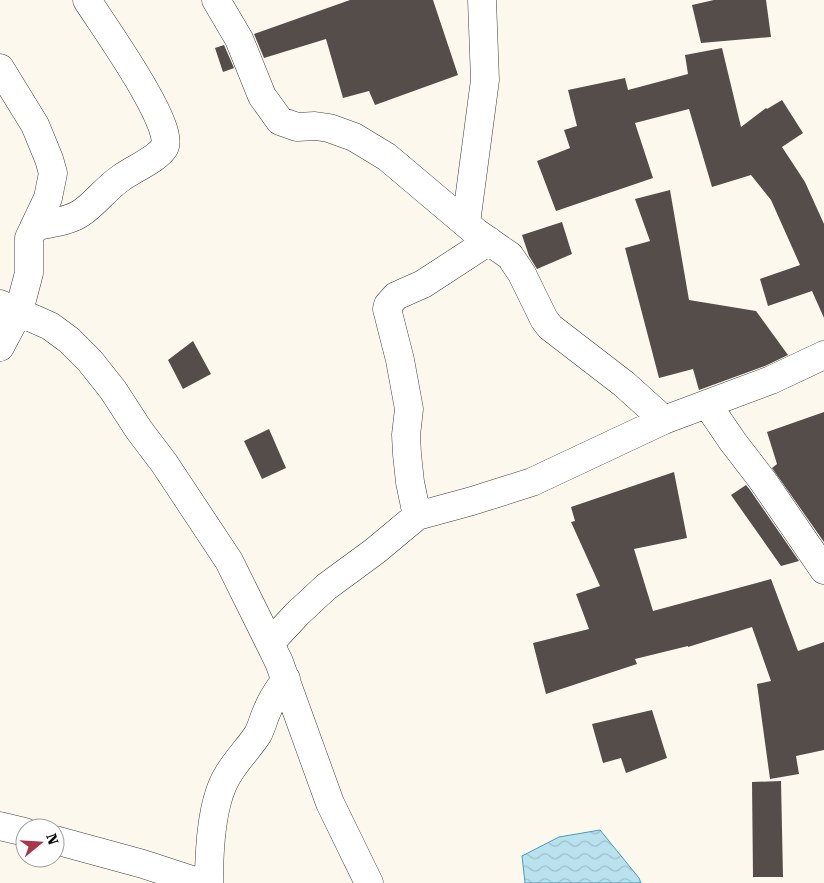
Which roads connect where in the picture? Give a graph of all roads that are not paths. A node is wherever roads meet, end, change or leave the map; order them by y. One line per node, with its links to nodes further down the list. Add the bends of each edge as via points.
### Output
1 (87, 0): 6 (street, via 137,76 159,120 166,144 153,159 132,169 81,213)
2 (216, 0): 5 (street, via 239,39 262,96 280,121 297,127 322,126 354,137 387,158)
3 (482, 0): 5 (street, via 485,80)
4 (0, 68): 6 (street, via 35,125 53,173 48,198)
5 (466, 223): 7 (street)
6 (34, 227): 8 (street, via 29,238 29,273)
7 (489, 241): 12 (street, via 513,260 550,327 624,384); 13 (street, via 424,284 396,296 387,308 409,409 407,454)
8 (10, 308): 9 (street); 15 (street, via 50,326 90,360 229,561)
9 (0, 347)
10 (824, 355): 11 (street, via 772,380)
11 (707, 404): 12 (street); 14 (street)
12 (664, 420): 13 (street, via 532,482)
13 (417, 516): 15 (street, via 326,587)
14 (824, 570)
15 (270, 643): 16 (street)
16 (286, 679): 21 (street, via 251,745 222,785 210,848); 22 (street, via 330,803)
17 (0, 826): 18 (street)
18 (15, 830)
19 (65, 843): 20 (street)
20 (201, 883)
21 (209, 883)
22 (369, 883)

